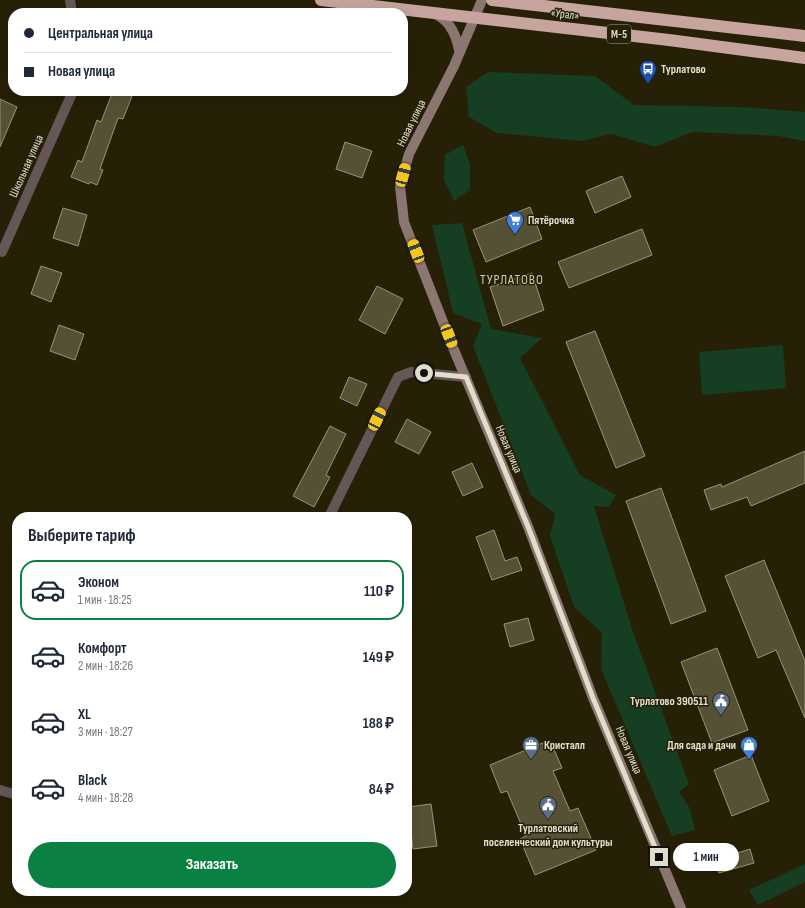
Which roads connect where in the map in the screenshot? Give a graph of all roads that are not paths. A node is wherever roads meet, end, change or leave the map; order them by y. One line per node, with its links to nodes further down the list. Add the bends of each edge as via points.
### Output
1 (321, 0): 4 (highway, «Урал» / М-5)
2 (482, 0): 7 (street, Новая улица)
3 (492, 0): 8 (highway, «Урал» / М-5)
4 (390, 8)
5 (408, 10): 6 (highway, «Урал» / М-5)
6 (433, 13): 7 (highway, «Урал» / М-5); 9 (street, via 449,24 456,35)
7 (474, 18): 9 (street, Новая улица); 10 (highway, «Урал» / М-5)
8 (805, 36)
9 (459, 50): 13 (street, Новая улица, via 454,66 409,154 400,186 404,222)
10 (805, 58)
11 (71, 96): 12 (street, Школьная улица)
12 (2, 252)
13 (466, 377): 14 (street, via 410,372 398,378); 17 (street, Новая улица, via 529,529 593,698)
14 (331, 512)
15 (0, 790): 16 (street)
16 (12, 794)
17 (681, 908)

